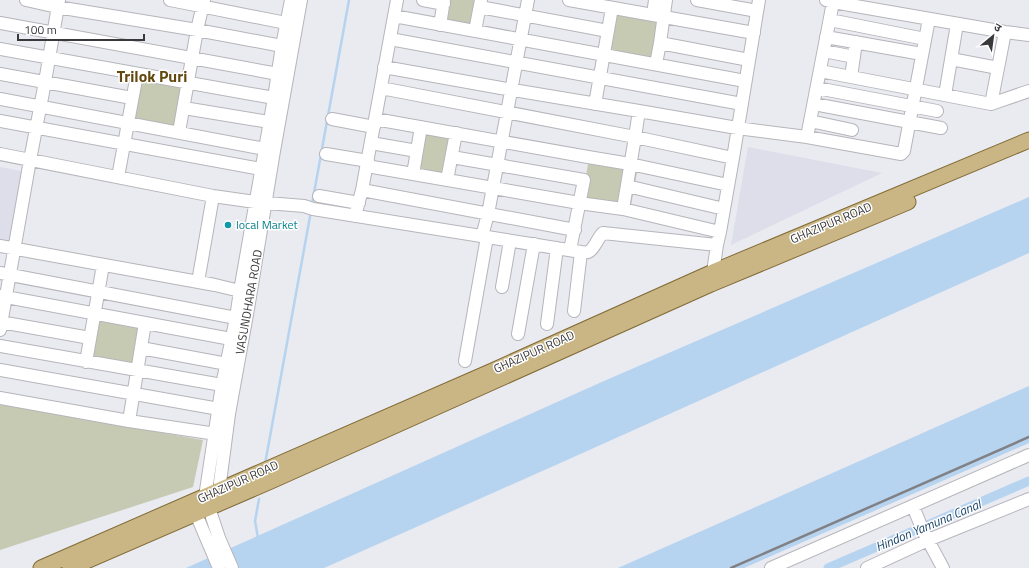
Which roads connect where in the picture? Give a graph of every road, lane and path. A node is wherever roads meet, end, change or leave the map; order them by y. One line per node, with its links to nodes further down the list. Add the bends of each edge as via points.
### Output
1 (26, 0): 14 (street)
2 (170, 0): 15 (street)
3 (291, 0): 25 (street, VASUNDHARA ROAD)
4 (301, 0): 126 (street, VASUNDHARA ROAD)
5 (397, 0): 19 (street)
6 (423, 0): 13 (street)
7 (528, 0): 20 (street)
8 (569, 0): 18 (street)
9 (655, 0): 21 (street)
10 (666, 0): 21 (street)
11 (697, 0): 17 (street)
12 (830, 1): 22 (street); 23 (street)
13 (444, 2): 26 (street)
14 (58, 3): 28 (street); 32 (street)
15 (203, 3): 25 (street); 28 (street)
16 (480, 4): 20 (street); 29 (street)
17 (758, 6): 33 (street)
18 (612, 8): 21 (street); 30 (street)
19 (394, 16): 26 (street); 38 (street)
20 (525, 16): 30 (street); 36 (street)
21 (658, 16): 33 (street); 40 (street)
22 (928, 19): 27 (street); 37 (street)
23 (830, 20): 35 (street); 37 (street)
24 (0, 23): 32 (street)
25 (286, 23): 41 (street, VASUNDHARA ROAD)
26 (440, 24): 29 (street)
27 (957, 24): 31 (street); 49 (street)
28 (197, 30): 41 (street); 48 (street)
29 (475, 31): 36 (street)
30 (608, 31): 45 (street)
31 (1005, 32): 34 (street); 54 (street)
32 (53, 33): 47 (street); 48 (street)
33 (754, 33): 50 (street)
34 (1029, 35)
35 (826, 37): 39 (street); 43 (street)
36 (520, 39): 45 (street); 51 (street)
37 (925, 39): 44 (street)
38 (390, 40): 51 (street); 53 (street)
39 (856, 42): 44 (street); 46 (street)
40 (660, 44): 50 (street); 52 (street)
41 (282, 46): 58 (street, VASUNDHARA ROAD)
42 (0, 49): 47 (street)
43 (824, 51): 46 (street); 55 (street)
44 (922, 54): 67 (street)
45 (603, 55): 52 (street); 60 (street)
46 (854, 57): 59 (street)
47 (49, 58): 57 (street); 62 (street)
48 (193, 59): 58 (street); 63 (street)
49 (951, 59): 54 (street); 69 (street)
50 (749, 60): 61 (street)
51 (516, 63): 60 (street); 66 (street)
52 (656, 64): 61 (street)
53 (384, 67): 64 (street); 66 (street)
54 (998, 68): 76 (street)
55 (820, 71): 59 (street); 65 (street)
56 (0, 74): 62 (street)
57 (137, 74): 63 (street); 70 (street)
58 (278, 74): 71 (street, VASUNDHARA ROAD)
59 (851, 77): 67 (street)
60 (600, 78): 73 (street); 74 (street)
61 (745, 81): 74 (street)
62 (45, 82): 70 (street); 78 (street)
63 (188, 83): 71 (street); 79 (street)
64 (381, 88): 83 (street); 90 (street)
65 (817, 88): 75 (street); 77 (street)
66 (511, 90): 73 (street); 83 (street)
67 (915, 90): 69 (street); 77 (street)
68 (1029, 91): 76 (street)
69 (945, 95): 76 (street)
70 (132, 98): 89 (street)
71 (274, 98): 87 (street, VASUNDHARA ROAD)
72 (0, 99): 78 (street)
73 (595, 104): 80 (street)
74 (742, 104): 93 (street)
75 (814, 104): 82 (street); 86 (street)
76 (991, 104)
77 (912, 106): 81 (street); 88 (street)
78 (40, 107): 89 (street); 92 (street)
79 (184, 108): 87 (street); 96 (street)
80 (639, 111): 93 (street); 98 (street)
81 (937, 111)
82 (856, 112): 88 (street); 95 (street)
83 (507, 113): 98 (street); 101 (street)
84 (332, 119): 90 (street)
85 (0, 121): 92 (street)
86 (810, 121): 95 (street); 99 (street)
87 (269, 122): 105 (street, VASUNDHARA ROAD)
88 (910, 122): 94 (street); 104 (street, via 904,151 901,154)
89 (128, 123): 96 (street); 103 (street)
90 (375, 123): 91 (street); 102 (street)
91 (421, 127): 97 (street); 106 (street)
92 (36, 128): 103 (street); 112 (street)
93 (737, 128): 99 (street); 111 (street)
94 (941, 128)
95 (852, 130): 104 (street)
96 (179, 132): 105 (street)
97 (456, 133): 101 (street); 110 (street)
98 (635, 137): 111 (street); 114 (street)
99 (806, 137): 104 (street)
100 (1029, 140): 145 (main road, GHAZIPUR ROAD)
101 (501, 142): 114 (street); 115 (street)
102 (371, 143): 106 (street); 113 (street)
103 (124, 144): 116 (street); 118 (street)
104 (849, 145)
105 (265, 149): 116 (street, VASUNDHARA ROAD)
106 (417, 151): 117 (street)
107 (1029, 151): 145 (main road, GHAZIPUR ROAD)
108 (0, 154): 112 (street)
109 (326, 154): 113 (street)
110 (452, 157): 115 (street); 119 (street)
111 (733, 158): 120 (street)
112 (30, 160): 118 (street); 141 (street)
113 (367, 163): 117 (street); 123 (street)
114 (630, 164): 120 (street); 121 (street)
115 (497, 165): 122 (street); 128 (street, via 584,180)
116 (261, 169): 126 (street, VASUNDHARA ROAD)
117 (413, 174): 119 (street)
118 (118, 177): 124 (street)
119 (447, 180): 122 (street)
120 (728, 185): 130 (street)
121 (627, 186): 129 (street); 130 (street)
122 (493, 188): 128 (street); 131 (street)
123 (362, 190): 127 (street); 131 (street)
124 (213, 196): 126 (street); 146 (street)
125 (319, 196): 127 (street)
126 (260, 202): 132 (street, via 309,207); 149 (street, VASUNDHARA ROAD); 172 (street, VASUNDHARA ROAD, via 248,309 229,414)
127 (359, 203): 132 (street)
128 (579, 203): 129 (street); 133 (street)
129 (622, 209): 134 (street)
130 (724, 209): 134 (street)
131 (488, 214): 133 (street); 135 (street)
132 (355, 216): 135 (street)
133 (574, 230): 142 (street)
134 (720, 232): 139 (street)
135 (484, 236): 136 (street); 162 (street)
136 (510, 241): 137 (street); 147 (street)
137 (534, 244): 140 (street); 157 (street)
138 (0, 246): 141 (street)
139 (717, 246): 142 (street, via 603,232 590,251); 145 (street)
140 (557, 248): 142 (street); 155 (street)
141 (15, 249): 143 (street); 144 (street)
142 (576, 251): 151 (street)
143 (103, 265): 146 (street); 148 (street)
144 (5, 274): 148 (street); 150 (street)
145 (712, 278): 175 (main road, GHAZIPUR ROAD); 175 (main road, GHAZIPUR ROAD, via 490,372)
146 (198, 282): 149 (street)
147 (502, 287)
148 (98, 291): 152 (street); 153 (street)
149 (240, 291): 153 (street, VASUNDHARA ROAD)
150 (3, 297): 152 (street); 156 (street)
151 (574, 311)
152 (94, 314): 154 (street); 158 (street)
153 (236, 318): 159 (street, VASUNDHARA ROAD)
154 (145, 323): 159 (street); 161 (street)
155 (547, 324)
156 (0, 325): 158 (street)
157 (518, 334)
158 (90, 338): 163 (street)
159 (232, 339): 164 (street, VASUNDHARA ROAD)
160 (0, 346): 163 (street)
161 (141, 348): 164 (street); 166 (street)
162 (465, 360)
163 (86, 362): 166 (street)
164 (227, 364): 167 (street, VASUNDHARA ROAD)
165 (0, 370): 168 (street)
166 (137, 371): 167 (street); 168 (street)
167 (222, 385): 170 (street, VASUNDHARA ROAD)
168 (134, 395): 170 (street); 171 (street)
169 (0, 398): 171 (street)
170 (219, 409): 172 (street, VASUNDHARA ROAD)
171 (129, 421): 172 (street)
172 (220, 435): 175 (street, VASUNDHARA ROAD)
173 (1029, 455): 176 (street)
174 (1029, 499): 177 (street)
175 (207, 502): 178 (street); 179 (main road, GHAZIPUR ROAD); 180 (main road, GHAZIPUR ROAD)
176 (915, 511): 177 (street); 183 (street)
177 (926, 535): 184 (street); 185 (street)
178 (214, 540): 181 (street); 182 (street)
179 (41, 568)
180 (70, 568)
181 (219, 568)
182 (232, 568)
183 (771, 568)
184 (867, 568)
185 (943, 568)

